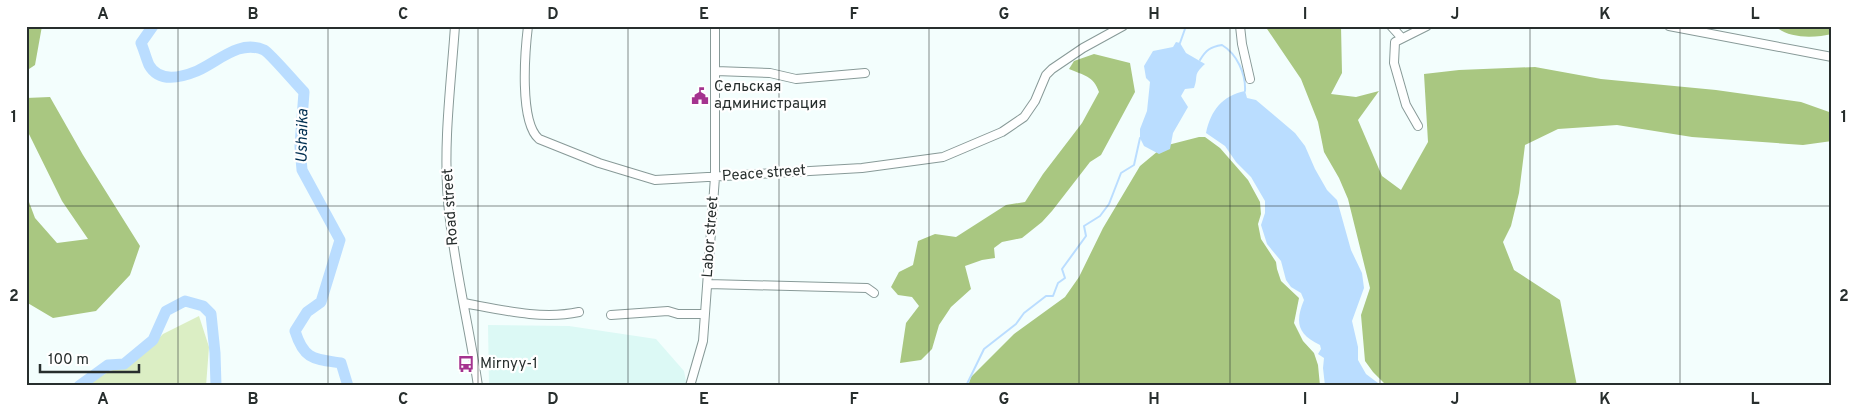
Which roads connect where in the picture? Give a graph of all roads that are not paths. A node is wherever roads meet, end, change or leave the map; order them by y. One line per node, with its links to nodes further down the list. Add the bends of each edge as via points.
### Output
1 (455, 26): 18 (street, Road street, via 447,132 448,200)
2 (528, 26): 15 (street, Peace street, via 524,57 528,121 539,139 599,163 655,180)
3 (715, 26): 11 (street, Labor street)
4 (1122, 26): 15 (street, Peace street, via 1052,69 1024,117 1002,132 943,157 862,168)
5 (1240, 26): 13 (street)
6 (1391, 26): 9 (street)
7 (1427, 26): 9 (street)
8 (1669, 26): 10 (street)
9 (1401, 37): 14 (street, via 1395,42 1394,62 1406,105)
10 (1832, 56)
11 (716, 71): 12 (street, via 770,73 796,79); 15 (street, Labor street)
12 (865, 74)
13 (1250, 79)
14 (1418, 126)
15 (715, 177): 16 (street, Labor street)
16 (708, 284): 17 (street, via 867,288); 20 (street, Labor street)
17 (874, 293)
18 (464, 303): 19 (street, via 541,314); 22 (street, Road street)
19 (579, 312)
20 (705, 314): 21 (street, via 668,311); 23 (street, Labor street, via 703,341)
21 (611, 315)
22 (478, 386)
23 (690, 386)

